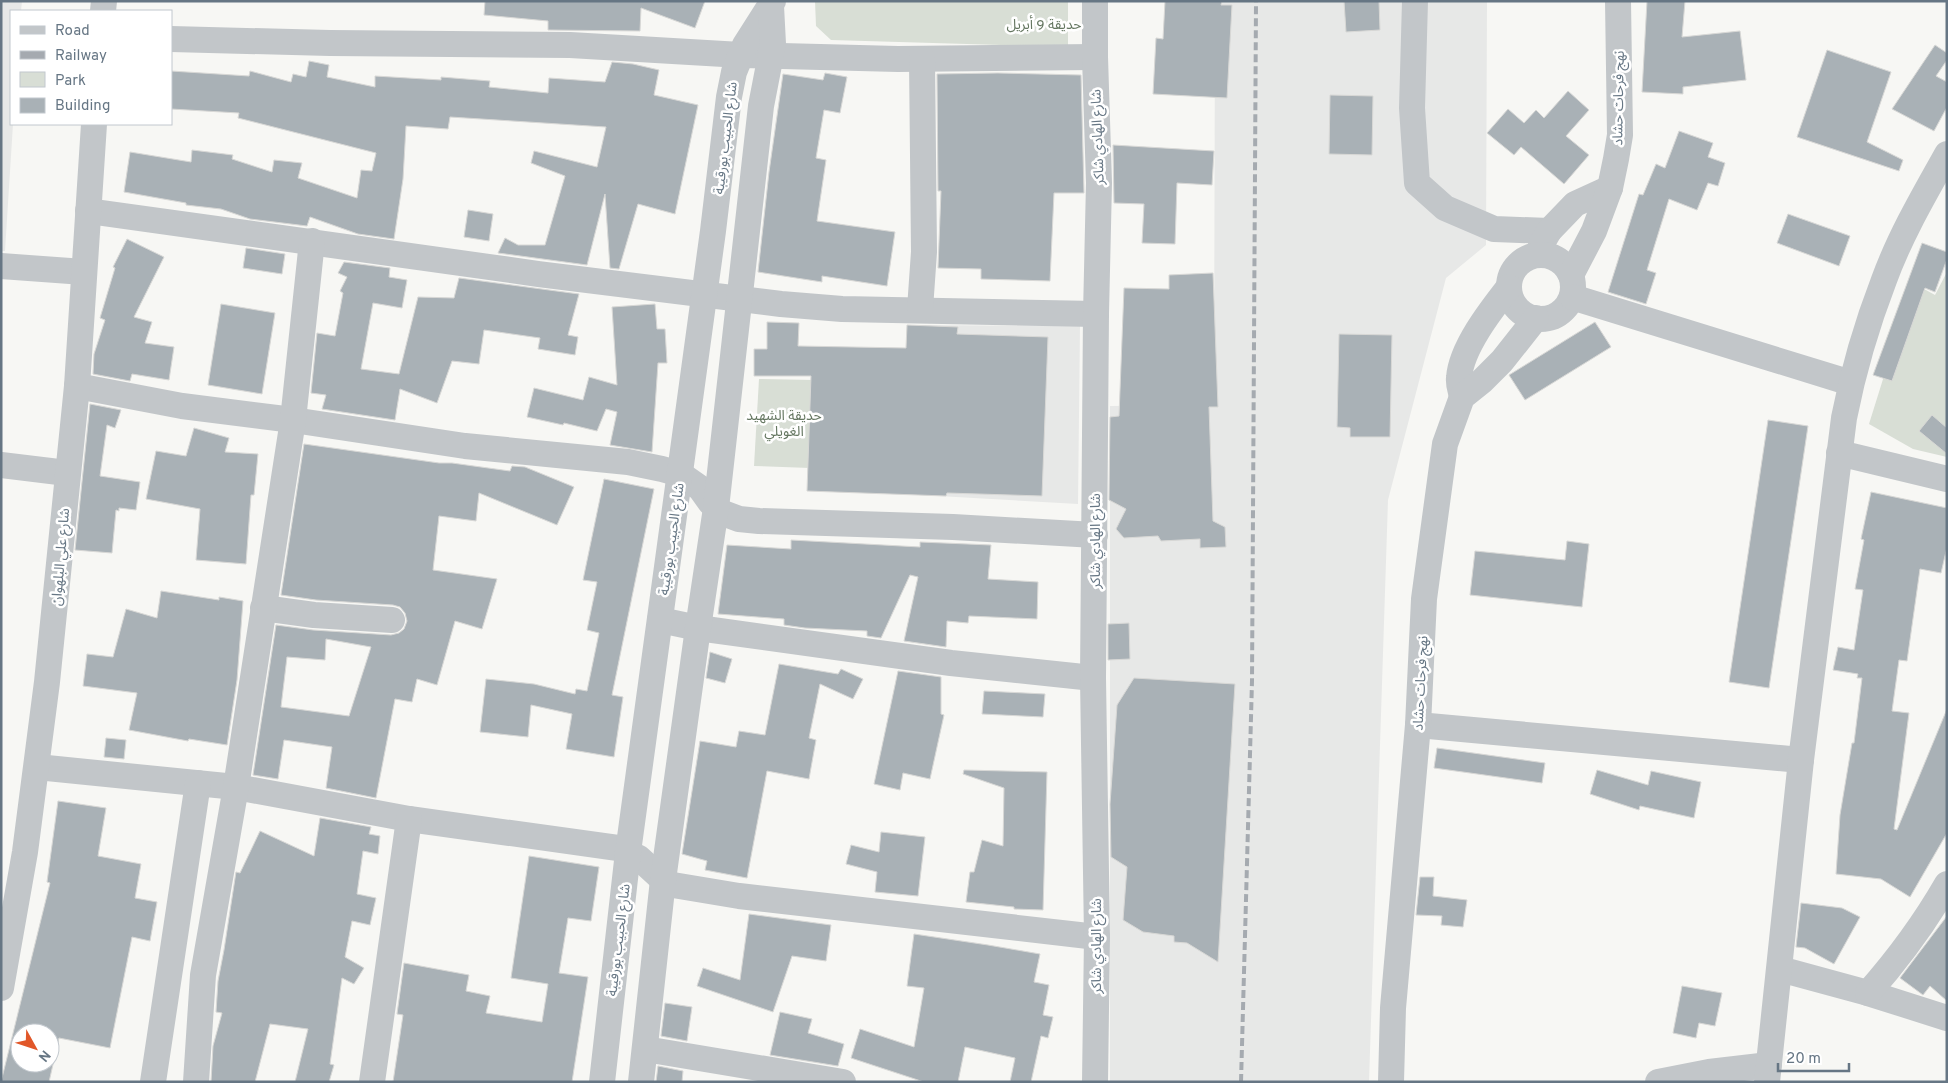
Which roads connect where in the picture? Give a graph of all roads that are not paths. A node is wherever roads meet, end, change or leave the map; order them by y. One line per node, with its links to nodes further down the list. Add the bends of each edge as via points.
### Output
1 (1095, 1): 8 (street, شارع الهادي شاكر)
2 (1415, 1): 14 (street, via 1412,108 1417,183 1446,208 1494,230)
3 (1618, 1): 12 (street, نهج فرحات حشاد, via 1620,135)
4 (772, 4): 6 (street, شارع الحبيب بورقيبة, via 744,45); 7 (street, شارع الحبيب بورقيبة, via 774,36)
5 (172, 39): 6 (street, via 570,45)
6 (741, 55): 7 (street); 21 (street, شارع الحبيب بورقيبة, via 729,97)
7 (770, 56): 9 (street); 22 (street, شارع الحبيب بورقيبة, via 760,106)
8 (1094, 57): 9 (street); 24 (street, شارع الهادي شاكر, via 1099,183)
9 (922, 59): 23 (street, via 924,252)
10 (94, 125): 13 (street, شارع علي البلهوان)
11 (1947, 154): 26 (street, via 1915,211 1884,279)
12 (1610, 188): 14 (street, via 1575,204); 19 (street, نهج فرحات حشاد)
13 (88, 211): 15 (street); 18 (street, شارع علي البلهوان)
14 (1550, 231): 16 (street)
15 (312, 241): 21 (street); 29 (street)
16 (1536, 255): 19 (street, via 1547,255 1566,266); 20 (street, via 1517,266)
17 (1, 266): 18 (street)
18 (84, 272): 27 (street, شارع علي البلهوان)
19 (1571, 286): 25 (street, via 1566,307 1547,318); 26 (street)
20 (1509, 287): 25 (street, via 1517,307); 28 (street, via 1483,320 1462,362 1458,379)
21 (704, 295): 22 (street); 33 (street, شارع الحبيب بورقيبة)
22 (739, 299): 23 (street, via 842,309); 35 (street, شارع الحبيب بورقيبة)
23 (920, 309): 24 (street)
24 (1096, 314): 36 (street, شارع الهادي شاكر)
25 (1536, 318): 28 (street, via 1502,361)
26 (1851, 383): 30 (street)
27 (77, 386): 29 (street, via 182,406); 32 (street, شارع علي البلهوان)
28 (1462, 397): 42 (street, نهج فرحات حشاد, via 1445,444 1434,522 1424,599)
29 (293, 420): 33 (street, via 465,446 628,462); 37 (street)
30 (1840, 452): 34 (street); 43 (street)
31 (1, 465): 32 (street)
32 (68, 473): 44 (street, شارع علي البلهوان)
33 (680, 474): 35 (street, via 700,488); 39 (street, شارع الحبيب بورقيبة)
34 (1947, 479)
35 (716, 508): 36 (street, via 729,516 760,522); 40 (street, شارع الحبيب بورقيبة)
36 (1095, 535): 41 (street, شارع الهادي شاكر)
37 (263, 608): 38 (street); 46 (street)
38 (392, 620)
39 (660, 620): 40 (street); 48 (street, شارع الحبيب بورقيبة)
40 (698, 628): 41 (street, via 951,663); 49 (street, شارع الحبيب بورقيبة)
41 (1093, 678): 51 (street, شارع الهادي شاكر)
42 (1418, 725): 43 (street); 65 (street, نهج فرحات حشاد, via 1393,1008)
43 (1801, 760): 52 (street)
44 (37, 767): 45 (street); 53 (street, شارع علي البلهوان)
45 (198, 783): 46 (street); 59 (street)
46 (236, 788): 47 (street); 60 (street, via 204,975)
47 (409, 819): 48 (street); 61 (street)
48 (628, 852): 49 (street); 62 (street, شارع الحبيب بورقيبة)
49 (664, 880): 51 (street, via 673,885 739,896); 56 (street, شارع الحبيب بورقيبة)
50 (1947, 884): 54 (street, via 1905,950)
51 (1097, 937): 64 (street, شارع الهادي شاكر)
52 (1780, 969): 54 (street); 57 (street)
53 (1, 988)
54 (1868, 993): 55 (street)
55 (1947, 1018)
56 (645, 1049): 58 (street); 63 (street, شارع الحبيب بورقيبة)
57 (1768, 1073): 66 (street, via 1709,1072)
58 (826, 1080)
59 (153, 1082)
60 (196, 1082)
61 (372, 1082)
62 (602, 1082)
63 (641, 1082)
64 (1095, 1082)
65 (1391, 1082)
66 (1658, 1082)

